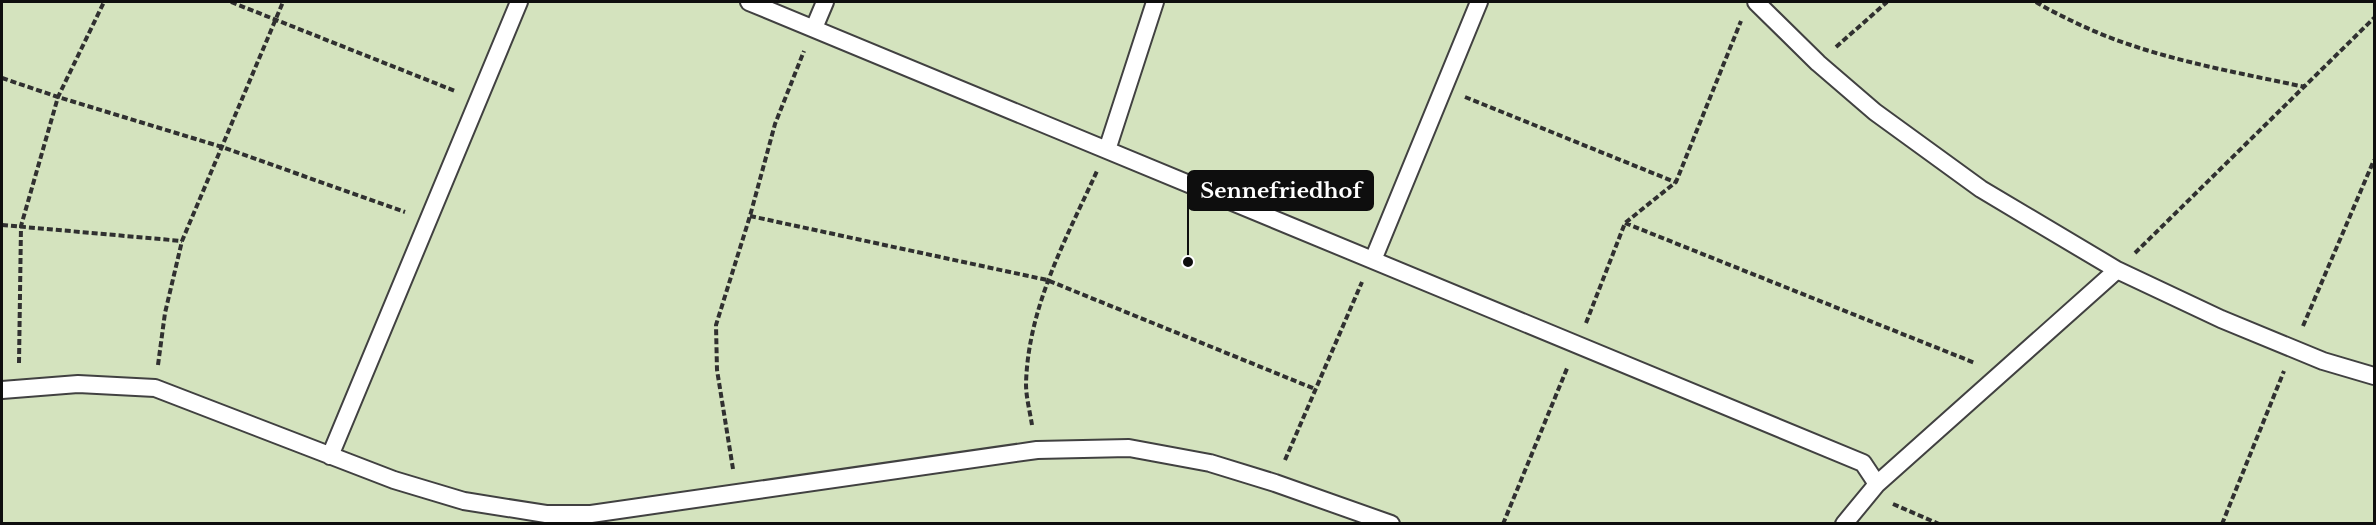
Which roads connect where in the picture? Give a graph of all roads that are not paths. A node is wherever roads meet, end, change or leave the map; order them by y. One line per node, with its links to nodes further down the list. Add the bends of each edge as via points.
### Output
1 (519, 2): 13 (lane)
2 (749, 2): 7 (lane)
3 (825, 2): 7 (lane)
4 (1155, 2): 8 (lane)
5 (1479, 2): 9 (lane)
6 (1756, 2): 10 (lane, via 1875,112 1982,189)
7 (814, 28): 8 (lane)
8 (1107, 150): 9 (lane)
9 (1373, 260): 14 (lane, via 1863,463)
10 (2117, 270): 11 (lane, via 2231,324 2323,361); 14 (lane)
11 (2374, 376)
12 (2, 390): 13 (lane, via 78,384 155,388)
13 (330, 456): 15 (lane, via 464,501 546,514 591,514 1036,450 1129,448 1210,463)
14 (1877, 484): 16 (lane)
15 (1391, 524)
16 (1844, 524)

